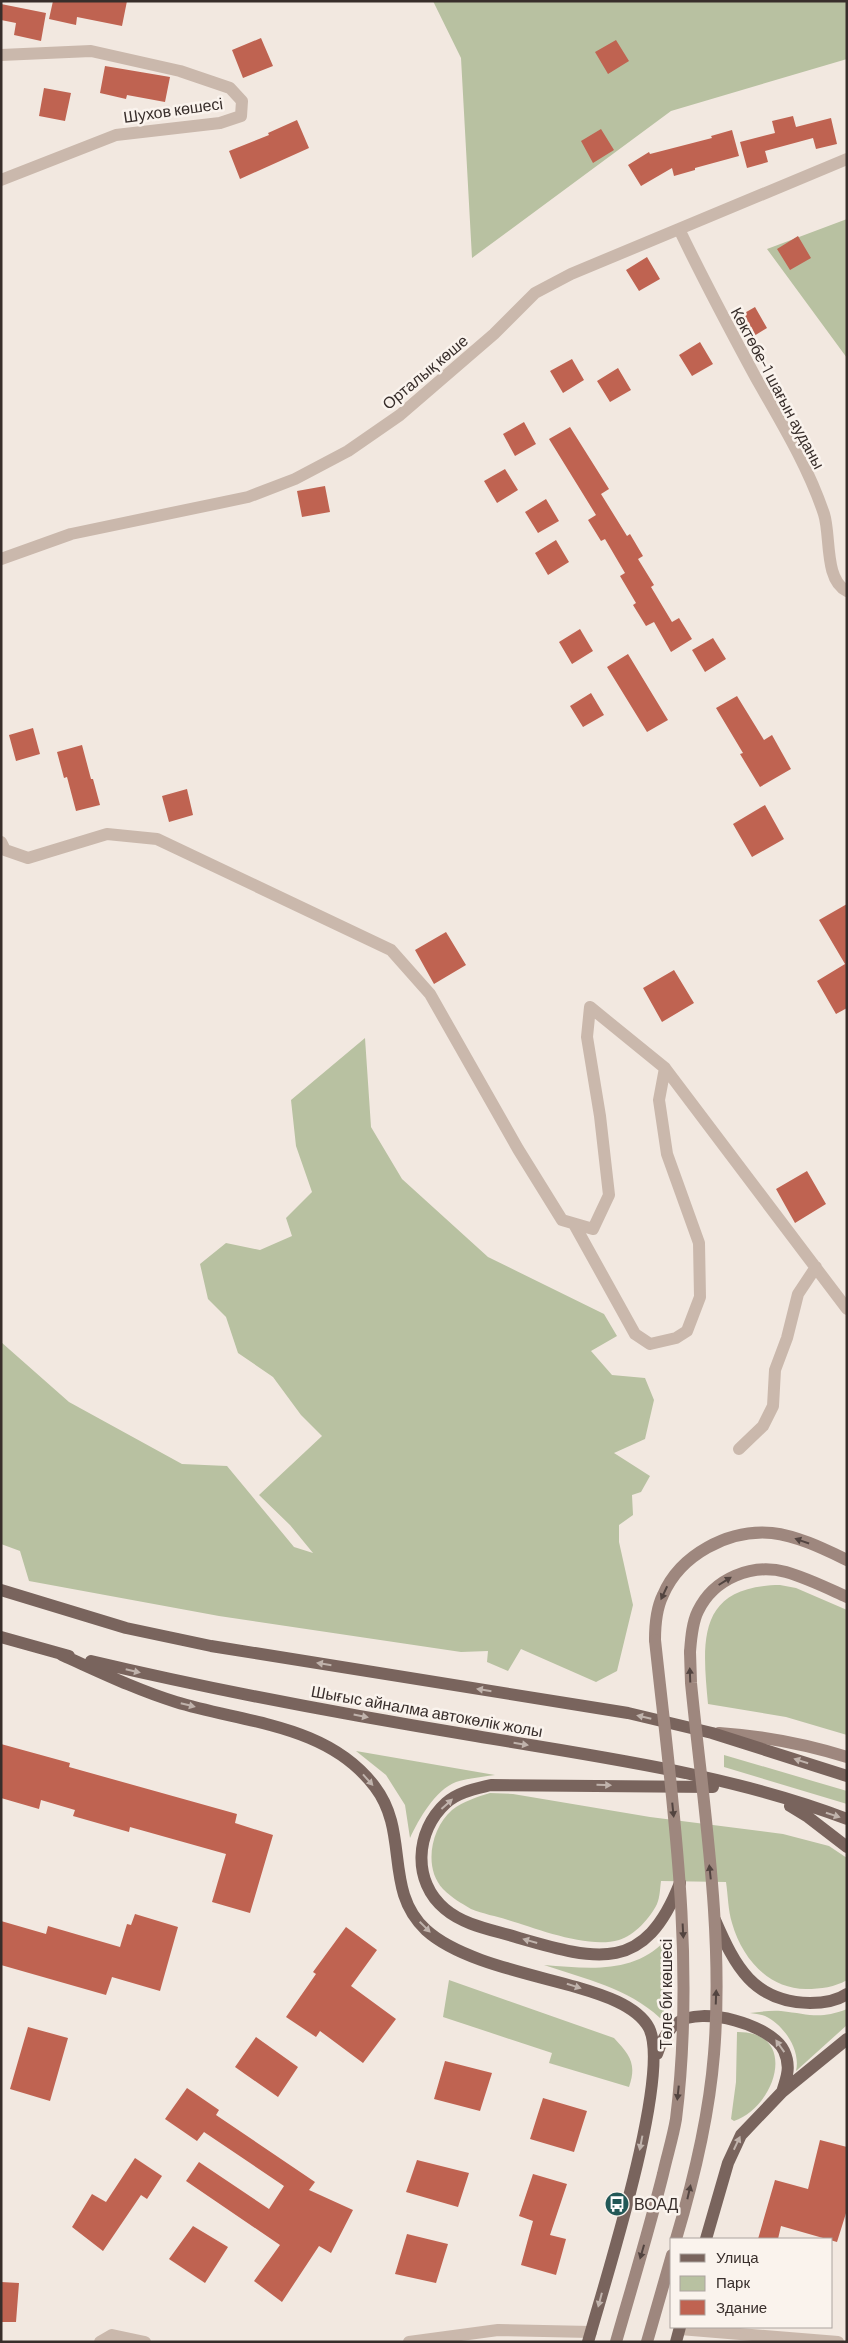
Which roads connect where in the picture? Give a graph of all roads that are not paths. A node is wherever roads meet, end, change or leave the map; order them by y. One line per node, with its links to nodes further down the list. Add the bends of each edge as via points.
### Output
1 (1, 55): 3 (street, Шухов көшесі, via 91,51 180,71 230,88 242,101 241,116 220,123 116,135)
2 (847, 159): 4 (street, Орталық көше)
3 (1, 180)
4 (679, 229): 5 (street, Орталық көше, via 534,293 494,334 400,415 348,451 295,479 248,497 71,534); 6 (street, Көктөбе-1 шағын ауданы, via 719,311 796,450 824,515 833,575 839,588)
5 (1, 558)
6 (847, 591)
7 (2, 849): 9 (street, via 28,858 108,834 157,839 391,950 430,994 562,1220)
8 (666, 1068): 9 (street, via 590,1007 587,1037 609,1195 593,1229); 9 (street, via 659,1100 667,1154 699,1243 700,1297 687,1331 676,1338 650,1344 635,1334); 10 (street)
9 (574, 1224)
10 (816, 1267): 11 (street); 12 (street, via 798,1294 775,1370 773,1406 763,1426)
11 (847, 1309)
12 (739, 1449)
13 (847, 1560): 25 (main road, Төле би көшесі, one-way to 25, bridge, via 772,1533 747,1534 716,1542 690,1560 673,1576 662,1596 655,1640)
14 (1, 1590): 18 (main road, one-way to 14, via 628,1713 211,1646 126,1628)
15 (847, 1597): 26 (main road, one-way to 15, bridge, via 691,1683 690,1652 698,1612 724,1580 743,1572 784,1571)
16 (1, 1637): 17 (main road, Шығыс айналма автокөлік жолы)
17 (62, 1655): 21 (main road, Шығыс айналма автокөлік жолы, one-way to 21, via 184,1683 400,1724 625,1761); 29 (main road, one-way to 29, via 145,1692 286,1728 338,1753 357,1767 375,1787 390,1814 402,1891 410,1910 426,1929 445,1944 466,1954 581,1988 639,2014 654,2041)
18 (712, 1733): 19 (main road, via 806,1744); 20 (main road, one-way to 18)
19 (847, 1757)
20 (847, 1776)
21 (742, 1787): 22 (main road, Шығыс айналма автокөлік жолы); 25 (main road, one-way to 21, via 671,1907 652,1934 632,1949 610,1955 586,1954 553,1948 467,1922 445,1909 429,1891 420,1865 422,1845 430,1824 446,1803 467,1790 491,1785)
22 (773, 1796): 23 (main road, Шығыс айналма автокөлік жолы, one-way to 23); 24 (main road, via 808,1817)
23 (847, 1819)
24 (847, 1847)
25 (680, 1883): 39 (main road, Төле би көшесі, one-way to 39, bridge, via 685,1988 676,2121)
26 (715, 1920): 27 (main road, via 731,1958 751,1981 772,1996 796,2003 818,2003); 31 (main road, one-way to 26, bridge, via 705,2124 714,2054)
27 (847, 1994)
28 (847, 2039): 30 (main road)
29 (655, 2060): 30 (main road, one-way to 29, via 789,2068 784,2050 772,2036 758,2027 732,2020 692,2017 678,2022 663,2037); 35 (main road, one-way to 35, via 635,2172)
30 (782, 2092): 32 (main road, one-way to 30, via 728,2163 741,2135)
31 (676, 2238)
32 (706, 2238)
33 (670, 2262): 40 (main road)
34 (680, 2328): 41 (main road); 42 (street)
35 (590, 2337): 38 (street, via 498,2330)
36 (100, 2342): 37 (street, via 112,2335)
37 (145, 2342)
38 (409, 2342)
39 (616, 2342)
40 (647, 2342)
41 (676, 2342)
42 (838, 2342)

